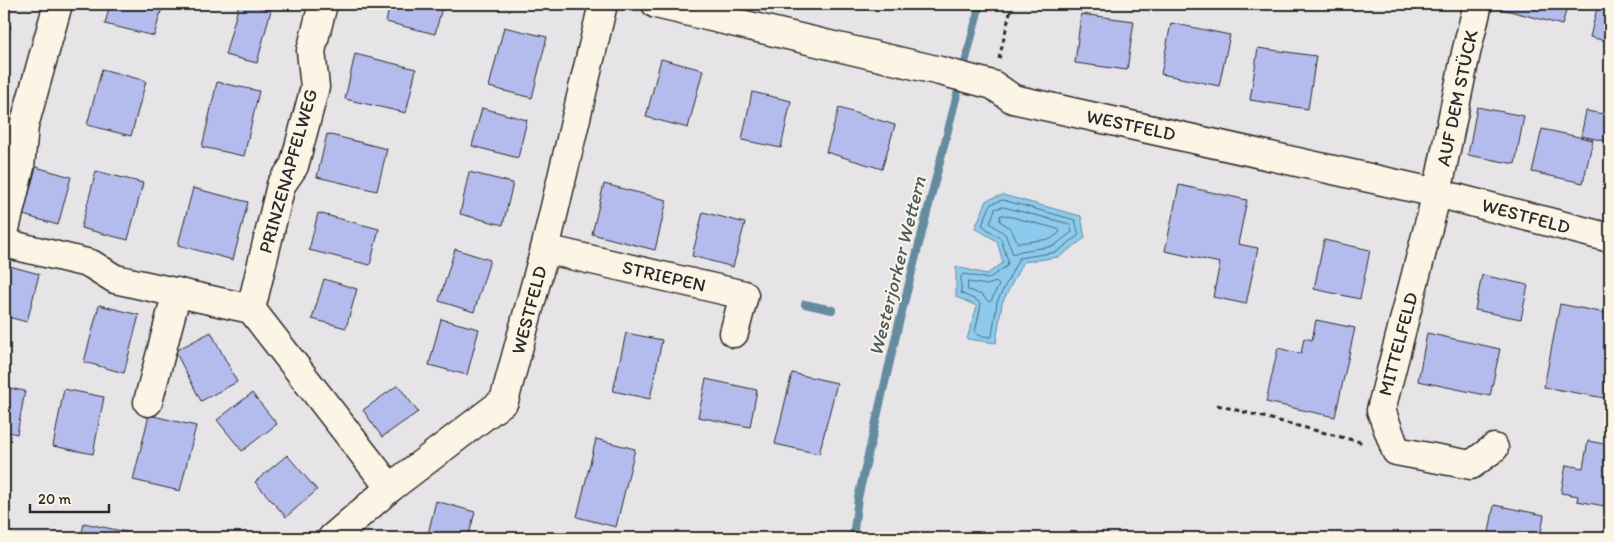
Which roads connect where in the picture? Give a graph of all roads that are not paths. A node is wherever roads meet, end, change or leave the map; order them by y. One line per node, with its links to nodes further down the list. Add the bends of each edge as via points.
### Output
1 (58, 4): 6 (street)
2 (323, 4): 13 (street, PRINZENAPFELWEG, via 311,51 315,87 294,166 281,185)
3 (602, 4): 11 (street, WESTFELD)
4 (656, 4): 7 (street, WESTFELD, via 987,83 1013,99)
5 (1478, 4): 7 (street, AUF DEM STÜCK)
6 (14, 123): 8 (street, via 20,167)
7 (1437, 193): 9 (street, WESTFELD); 16 (street, MITTELFELD, via 1381,410 1396,451 1471,465)
8 (4, 233)
9 (1610, 238)
10 (4, 243): 12 (street, via 91,264 115,279)
11 (545, 249): 14 (street, STRIEPEN, via 744,295); 17 (street, WESTFELD, via 504,401)
12 (176, 292): 13 (street); 15 (street)
13 (251, 309): 17 (street)
14 (734, 333)
15 (148, 402)
16 (1494, 448)
17 (390, 488): 18 (street, WESTFELD)
18 (332, 538)

